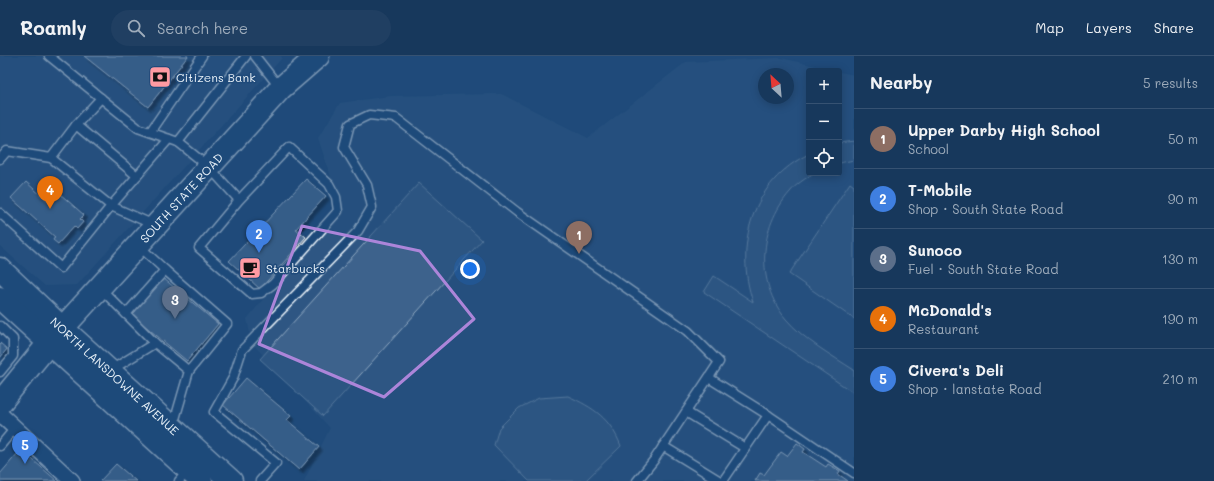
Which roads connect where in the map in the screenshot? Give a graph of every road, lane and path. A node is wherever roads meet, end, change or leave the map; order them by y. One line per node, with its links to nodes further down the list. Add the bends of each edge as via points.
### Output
1 (48, 56): 7 (lane)
2 (202, 56): 9 (lane)
3 (246, 56): 11 (lane)
4 (256, 56): 6 (lane)
5 (318, 56): 6 (main road, SOUTH STATE ROAD)
6 (280, 89): 14 (main road, SOUTH STATE ROAD)
7 (101, 98): 8 (lane); 9 (lane, via 138,128)
8 (76, 125): 12 (lane); 15 (lane)
9 (150, 132): 10 (lane)
10 (169, 139): 11 (lane); 15 (lane)
11 (178, 142): 14 (lane)
12 (51, 158): 13 (lane, via 7,151); 17 (lane)
13 (0, 159)
14 (209, 167): 16 (lane); 19 (main road, SOUTH STATE ROAD)
15 (137, 176): 17 (lane)
16 (239, 200): 16 (lane, via 289,147 329,184 336,197 338,212 273,284 261,293 252,294 199,248)
17 (111, 206): 18 (lane, via 61,268); 19 (lane)
18 (0, 213)
19 (156, 226): 20 (main road, SOUTH STATE ROAD)
20 (138, 246): 22 (lane); 23 (main road, SOUTH STATE ROAD)
21 (0, 270): 27 (main road, NORTH LANSDOWNE AVENUE)
22 (165, 270): 25 (lane); 30 (lane, via 227,324)
23 (99, 288): 25 (lane); 27 (main road, SOUTH STATE ROAD)
24 (0, 298): 27 (main road, NORTH LANSDOWNE AVENUE)
25 (126, 314): 28 (lane)
26 (0, 326): 31 (lane, via 13,339 12,356)
27 (56, 336): 29 (main road, NORTH LANSDOWNE AVENUE); 33 (main road, SOUTH STATE ROAD); 43 (main road, NORTH LANSDOWNE AVENUE)
28 (155, 343): 29 (lane); 30 (lane)
29 (110, 370): 38 (main road, NORTH LANSDOWNE AVENUE)
30 (189, 371): 38 (lane)
31 (0, 372)
32 (709, 378): 34 (lane); 36 (lane); 46 (lane, via 719,362 688,331 517,212 396,118 369,115 350,124 344,147 367,185 372,207 358,231 242,350 233,378 214,412 276,463)
33 (0, 403)
34 (686, 412): 40 (lane); 41 (lane)
35 (0, 414): 37 (street)
36 (768, 415): 41 (lane); 42 (lane)
37 (15, 428): 39 (lane); 44 (street)
38 (173, 428): 45 (main road, NORTH LANSDOWNE AVENUE)
39 (0, 446)
40 (663, 446): 47 (lane); 48 (lane)
41 (745, 448): 49 (lane)
42 (854, 473)
43 (190, 477)
44 (72, 481)
45 (231, 481)
46 (260, 481)
47 (638, 481)
48 (720, 481)
49 (723, 481)

